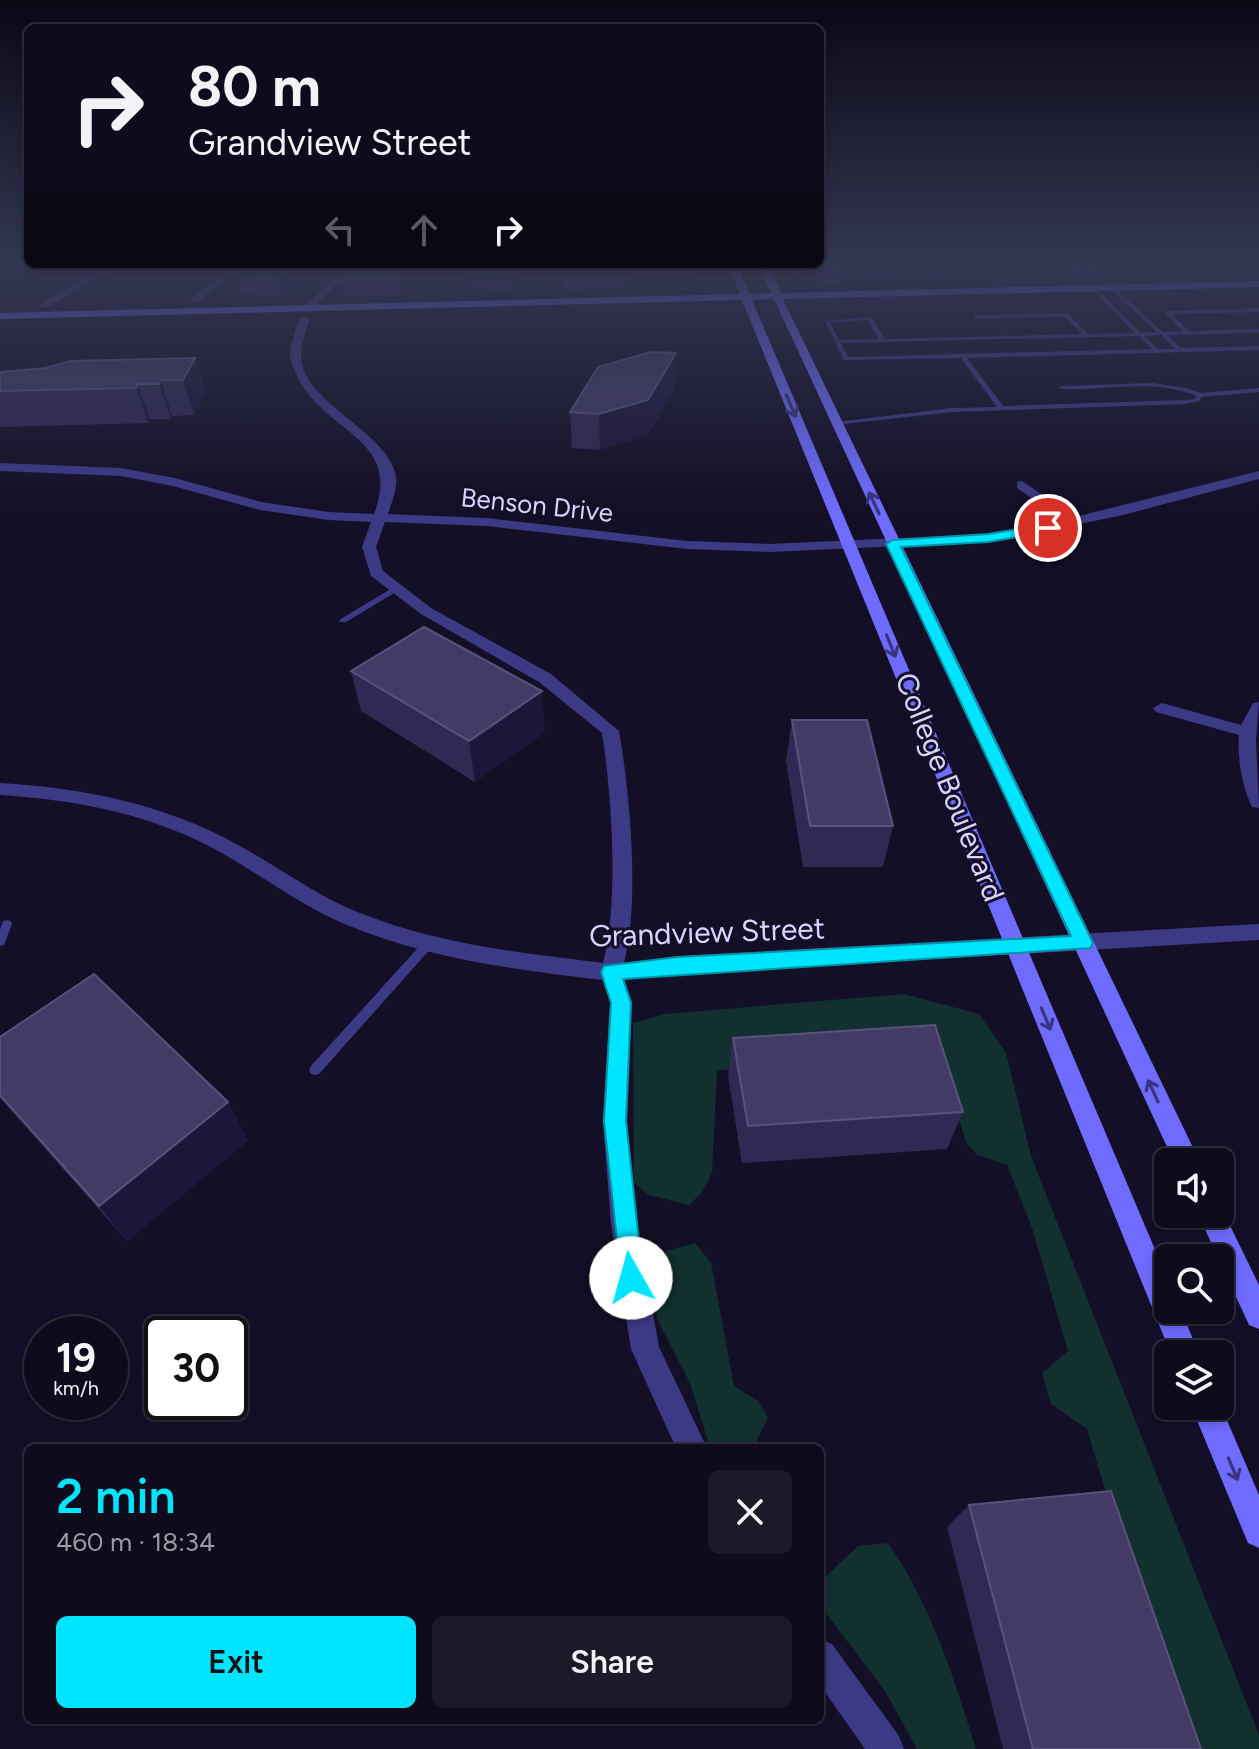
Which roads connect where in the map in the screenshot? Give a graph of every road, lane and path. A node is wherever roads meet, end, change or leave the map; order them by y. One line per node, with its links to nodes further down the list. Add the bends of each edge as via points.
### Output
1 (298, 344): 21 (street, via 295,357 308,389 387,466 390,480)
2 (765, 344): 24 (main road, College Boulevard, one-way to 24)
3 (800, 344): 17 (main road, College Boulevard)
4 (838, 344): 12 (lane, via 846,359)
5 (997, 344): 11 (lane)
6 (1150, 344): 9 (lane)
7 (1173, 344): 10 (lane)
8 (1259, 348): 10 (lane)
9 (1156, 350): 10 (lane); 11 (lane)
10 (1180, 350)
11 (1005, 354): 12 (lane)
12 (963, 356): 16 (lane)
13 (1062, 388): 15 (lane, via 1168,386)
14 (1259, 390): 15 (lane)
15 (1200, 395): 16 (lane, via 1186,402)
16 (1001, 408): 17 (lane)
17 (837, 424): 23 (main road, College Boulevard, one-way to 17)
18 (0, 467): 21 (street, Benson Drive, via 121,472 260,506)
19 (1259, 475): 22 (street, Benson Drive)
20 (1022, 485): 22 (street)
21 (380, 518): 24 (street, Benson Drive, via 487,522 703,546); 25 (street, via 369,547 376,573)
22 (1071, 520): 23 (street, Benson Drive, via 988,538)
23 (893, 544): 24 (street, Benson Drive); 36 (main road, College Boulevard)
24 (850, 545): 37 (main road, College Boulevard, one-way to 37)
25 (397, 589): 26 (lane); 38 (street, via 545,678 610,731 617,772 622,930)
26 (343, 620)
27 (1259, 707): 29 (street)
28 (1162, 708): 29 (street)
29 (1247, 732): 31 (street)
30 (0, 789): 35 (street, Grandview Street, via 81,797 174,823 232,850 323,905)
31 (1259, 802)
32 (7, 924): 34 (lane)
33 (1259, 932): 36 (street, Grandview Street)
34 (0, 942)
35 (429, 943): 38 (street, Grandview Street, via 528,963); 39 (lane)
36 (1083, 943): 37 (street, Grandview Street); 40 (main road, College Boulevard, one-way to 36)
37 (1016, 947): 38 (street, Grandview Street); 43 (main road, College Boulevard, one-way to 43)
38 (611, 972): 45 (street, via 621,1003 615,1121 631,1278 645,1349)
39 (315, 1070)
40 (1180, 1148)
41 (1218, 1228): 42 (main road)
42 (1259, 1315)
43 (1179, 1340)
44 (1212, 1420): 46 (main road, one-way to 46)
45 (690, 1444)
46 (1259, 1532)
47 (824, 1662): 48 (street)
48 (886, 1749)

